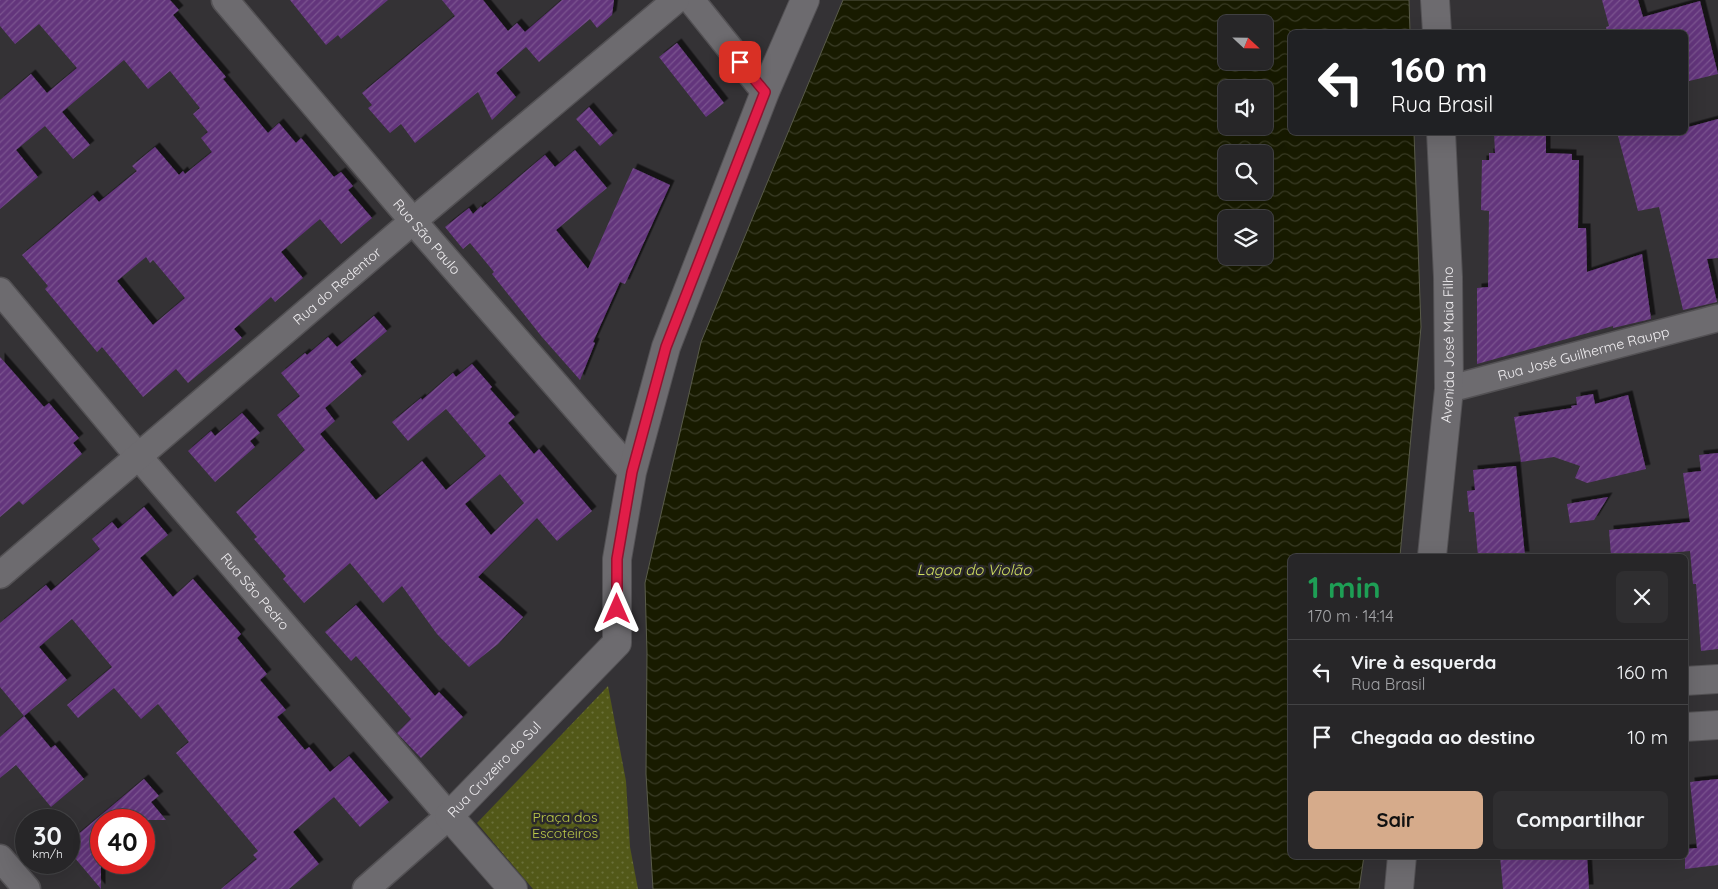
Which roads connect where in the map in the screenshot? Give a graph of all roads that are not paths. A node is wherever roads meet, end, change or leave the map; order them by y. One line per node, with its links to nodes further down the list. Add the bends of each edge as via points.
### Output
1 (225, 0): 9 (street, Rua São Paulo)
2 (676, 0): 9 (street, Rua do Redentor)
3 (691, 0): 7 (street)
4 (805, 0): 7 (street)
5 (1435, 0): 6 (street)
6 (1437, 30)
7 (765, 92): 14 (street, via 666,347)
8 (1441, 135): 12 (street, Avenida José Maia Filho)
9 (413, 221): 13 (street, Rua do Redentor); 14 (street, Rua São Paulo)
10 (0, 291): 13 (street, Rua São Pedro)
11 (1718, 318): 12 (street, Rua José Guilherme Raupp)
12 (1449, 389): 15 (street, Avenida José Maia Filho)
13 (138, 456): 16 (street, Rua do Redentor); 21 (street, Rua São Pedro)
14 (632, 472): 21 (street, Rua Cruzeiro do Sul, via 617,559 617,643)
15 (1432, 554)
16 (0, 575)
17 (1718, 679): 18 (street)
18 (1688, 681)
19 (1718, 725): 20 (street)
20 (1688, 727)
21 (449, 816): 25 (street, Rua Cruzeiro do Sul); 26 (street, Rua São Pedro)
22 (0, 858): 24 (street)
23 (1402, 859): 27 (street)
24 (26, 889)
25 (366, 889)
26 (513, 889)
27 (1399, 889)

